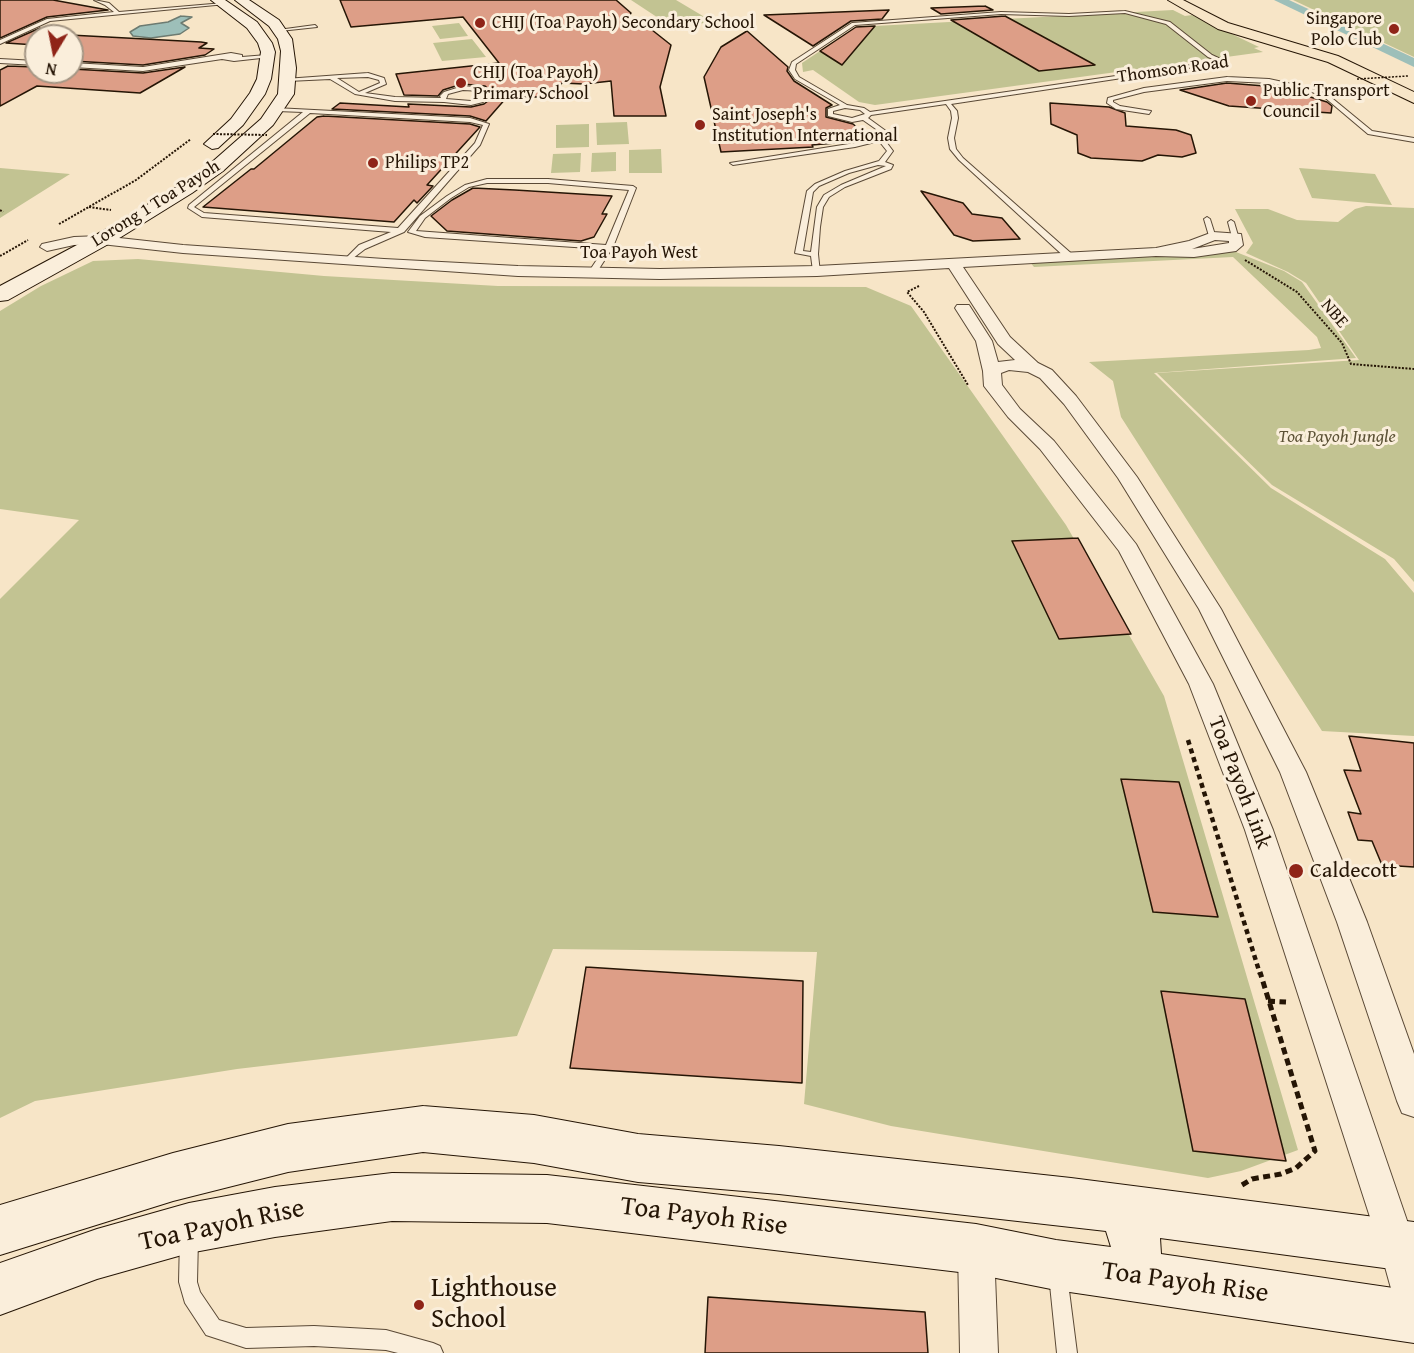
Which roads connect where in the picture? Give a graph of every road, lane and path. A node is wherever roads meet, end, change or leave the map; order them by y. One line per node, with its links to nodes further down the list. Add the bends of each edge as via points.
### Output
1 (96, 0): 6 (lane)
2 (241, 0): 10 (main road)
3 (1174, 0): 23 (main road, Thomson Road, via 1223,26 1333,59)
4 (1188, 0): 21 (main road, Thomson Road, via 1233,24 1355,60)
5 (220, 2): 6 (lane); 14 (main road, via 252,25 265,43)
6 (119, 14): 8 (lane)
7 (34, 19): 8 (lane)
8 (49, 20): 12 (lane)
9 (315, 26): 10 (lane)
10 (280, 30): 19 (main road, Lorong 1 Toa Payoh, via 288,51)
11 (1, 34): 12 (lane)
12 (14, 36): 13 (lane)
13 (0, 42)
14 (267, 54): 17 (lane, via 143,69); 38 (main road, Lorong 1 Toa Payoh, via 264,80 247,110)
15 (0, 61): 16 (lane)
16 (24, 62)
17 (84, 66)
18 (331, 77): 19 (lane); 22 (lane); 22 (lane, via 368,75 382,79 383,84)
19 (288, 79): 27 (main road, Lorong 1 Toa Payoh)
20 (1357, 80): 21 (path, bridge)
21 (1411, 82)
22 (357, 93): 24 (lane)
23 (1414, 98)
24 (444, 100): 24 (lane, via 446,93 463,88 483,89 491,95 471,103)
25 (948, 103): 26 (lane, via 1224,62 1210,56 1168,23 1125,12 1001,13 854,24 792,65 797,78); 30 (lane); 58 (lane, via 955,118 953,149)
26 (845, 106): 30 (lane, via 862,109); 30 (lane, via 834,108 830,115 845,120)
27 (277, 109): 28 (lane); 42 (main road, Lorong 1 Toa Payoh, via 261,130 217,167)
28 (308, 111): 36 (lane); 46 (lane, via 486,124 478,144)
29 (1149, 112): 35 (lane, Thomson Road, via 1118,108 1110,99 1144,90 1227,79 1269,81 1324,95 1370,133)
30 (866, 116): 34 (lane, via 887,132)
31 (213, 134): 32 (path, bridge)
32 (267, 135)
33 (192, 138): 45 (path, via 136,180)
34 (880, 138): 39 (lane); 40 (lane, via 890,152)
35 (1414, 140)
36 (258, 151): 37 (lane); 46 (lane, via 191,208 202,215)
37 (274, 152)
38 (194, 158)
39 (733, 163)
40 (882, 163): 55 (lane, via 889,168 826,196 820,207); 55 (lane, via 829,179 810,191 799,254)
41 (113, 212): 42 (main road, via 124,217)
42 (145, 215): 47 (main road, Lorong 1 Toa Payoh)
43 (1207, 219): 48 (lane)
44 (1231, 222): 49 (lane)
45 (56, 226)
46 (401, 230): 60 (lane, via 362,247)
47 (98, 231): 50 (main road, Lorong 1 Toa Payoh); 51 (street, Toa Payoh West); 53 (main road, Lorong 1 Toa Payoh)
48 (1213, 236): 49 (street, Toa Payoh West); 54 (street, Toa Payoh West)
49 (1236, 237): 54 (street, Toa Payoh West, via 1236,245 1212,252)
50 (42, 242): 57 (path); 59 (main road, Lorong 1 Toa Payoh)
51 (123, 243): 53 (street, Toa Payoh West); 60 (street, Toa Payoh West)
52 (609, 247): 52 (lane, via 425,235 411,232 449,196 487,181 633,188); 64 (lane)
53 (82, 250): 67 (main road, Lorong 1 Toa Payoh)
54 (1156, 252): 58 (street, Toa Payoh West)
55 (814, 254): 63 (lane)
56 (1236, 254): 69 (path, NBE, via 1298,292 1342,343 1351,364)
57 (0, 256)
58 (1070, 257): 61 (street, Toa Payoh West)
59 (24, 260)
60 (348, 260): 64 (street, Toa Payoh West)
61 (953, 263): 62 (street, Toa Payoh West); 68 (street, Toa Payoh Link, via 1004,340)
62 (935, 265): 63 (street, Toa Payoh West); 70 (street, Toa Payoh Link, via 984,341)
63 (817, 271): 64 (street, Toa Payoh West)
64 (592, 273)
65 (924, 284): 66 (path)
66 (908, 292)
67 (0, 294)
68 (1032, 367): 70 (street, via 1009,365); 72 (street, Toa Payoh Link, via 1046,374 1070,400 1127,477 1210,609 1293,772 1352,922)
69 (1414, 369)
70 (992, 370): 77 (street, Toa Payoh Link, via 993,386 1047,445 1129,549 1202,684 1259,830)
71 (1188, 740): 73 (path, via 1314,1151 1296,1168 1252,1179)
72 (1414, 1101)
73 (1237, 1188)
74 (1119, 1208): 76 (main road, via 638,1158 534,1139 423,1129 288,1148 173,1177); 77 (main road); 80 (main road, via 1130,1222 1136,1242 1135,1265)
75 (189, 1228): 78 (main road, Toa Payoh Rise, via 392,1197 547,1199); 81 (main road, Toa Payoh Rise, via 97,1254); 84 (lane, via 188,1282 192,1296 213,1328 246,1338 386,1340)
76 (0, 1230)
77 (1405, 1246): 82 (street)
78 (976, 1249): 79 (main road, Toa Payoh Rise); 85 (street)
79 (1056, 1265): 80 (main road, Toa Payoh Rise); 86 (lane)
80 (1130, 1275): 83 (main road, Toa Payoh Rise)
81 (0, 1289)
82 (1414, 1303)
83 (1414, 1317)
84 (433, 1353)
85 (979, 1353)
86 (1068, 1353)

